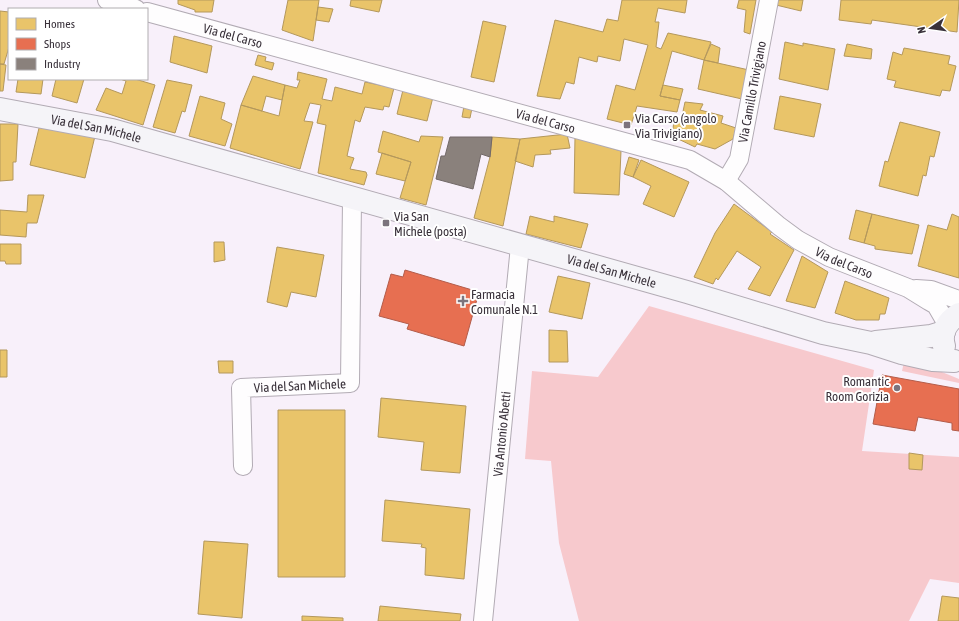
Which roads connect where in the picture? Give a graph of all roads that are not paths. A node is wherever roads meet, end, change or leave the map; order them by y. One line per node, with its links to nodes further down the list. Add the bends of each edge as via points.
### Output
1 (107, 0): 3 (street)
2 (769, 0): 6 (street, Via Camillo Trivigiano, via 739,159)
3 (133, 8)
4 (153, 9): 6 (street, Via del Carso, via 690,160)
5 (0, 109): 7 (main road, Via del San Michele, via 112,130)
6 (726, 181): 9 (street, Via del Carso, via 798,240 829,257)
7 (352, 199): 8 (main road, Via del San Michele); 14 (street, Via del San Michele, via 350,383 241,388)
8 (520, 246): 12 (main road, Via del San Michele, via 823,333); 15 (street, Via Antonio Abetti)
9 (908, 288): 10 (street, Via del Carso, via 931,290); 11 (street, Via del Carso, via 936,305)
10 (959, 300)
11 (950, 324): 12 (main road, Via del San Michele, via 931,336); 13 (main road, Via del San Michele, via 943,343 947,353)
12 (870, 343): 13 (main road, Via del San Michele, via 925,358)
13 (956, 362)
14 (243, 466)
15 (483, 621)

